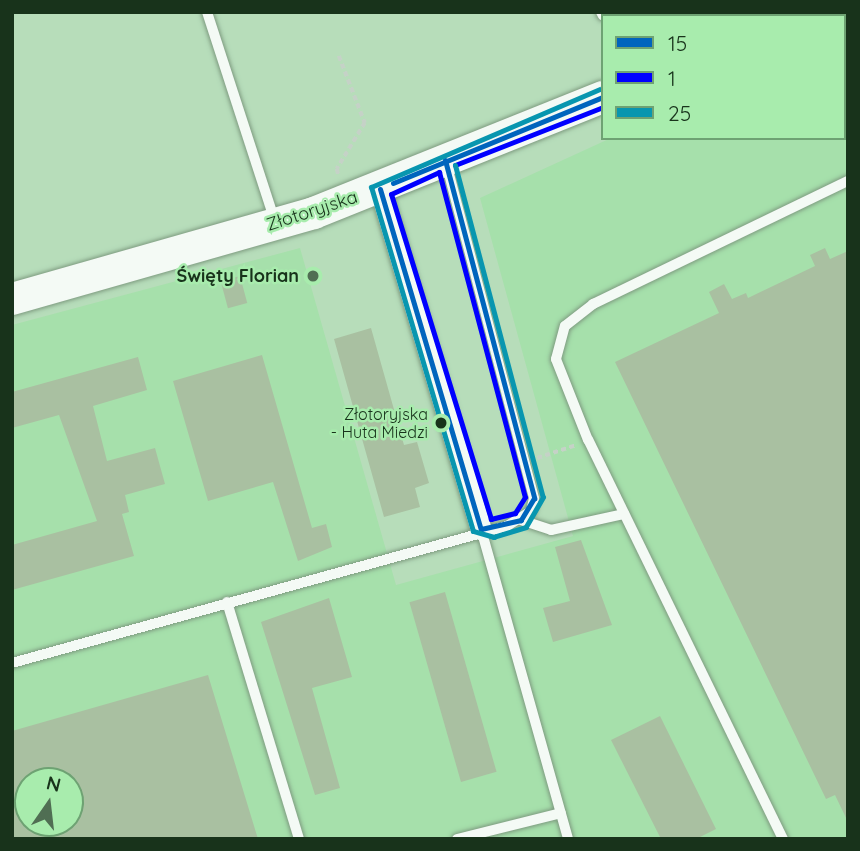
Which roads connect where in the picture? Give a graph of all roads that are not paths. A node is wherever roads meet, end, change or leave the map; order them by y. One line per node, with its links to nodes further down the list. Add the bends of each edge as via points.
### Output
1 (207, 12): 6 (lane)
2 (601, 98): 3 (main road, Złotoryjska)
3 (445, 160): 5 (main road, Złotoryjska); 9 (lane, via 534,498)
4 (848, 181): 8 (lane, via 593,304 565,326 556,359)
5 (380, 189): 6 (main road, Złotoryjska); 10 (street)
6 (276, 223): 7 (main road, Złotoryjska)
7 (12, 299)
8 (624, 514): 9 (lane, via 551,530); 17 (lane)
9 (521, 520): 10 (lane)
10 (481, 529): 11 (lane); 13 (lane)
11 (227, 602): 12 (lane); 14 (lane)
12 (12, 663)
13 (561, 813): 15 (lane); 16 (lane)
14 (299, 839)
15 (457, 839)
16 (568, 839)
17 (783, 839)

